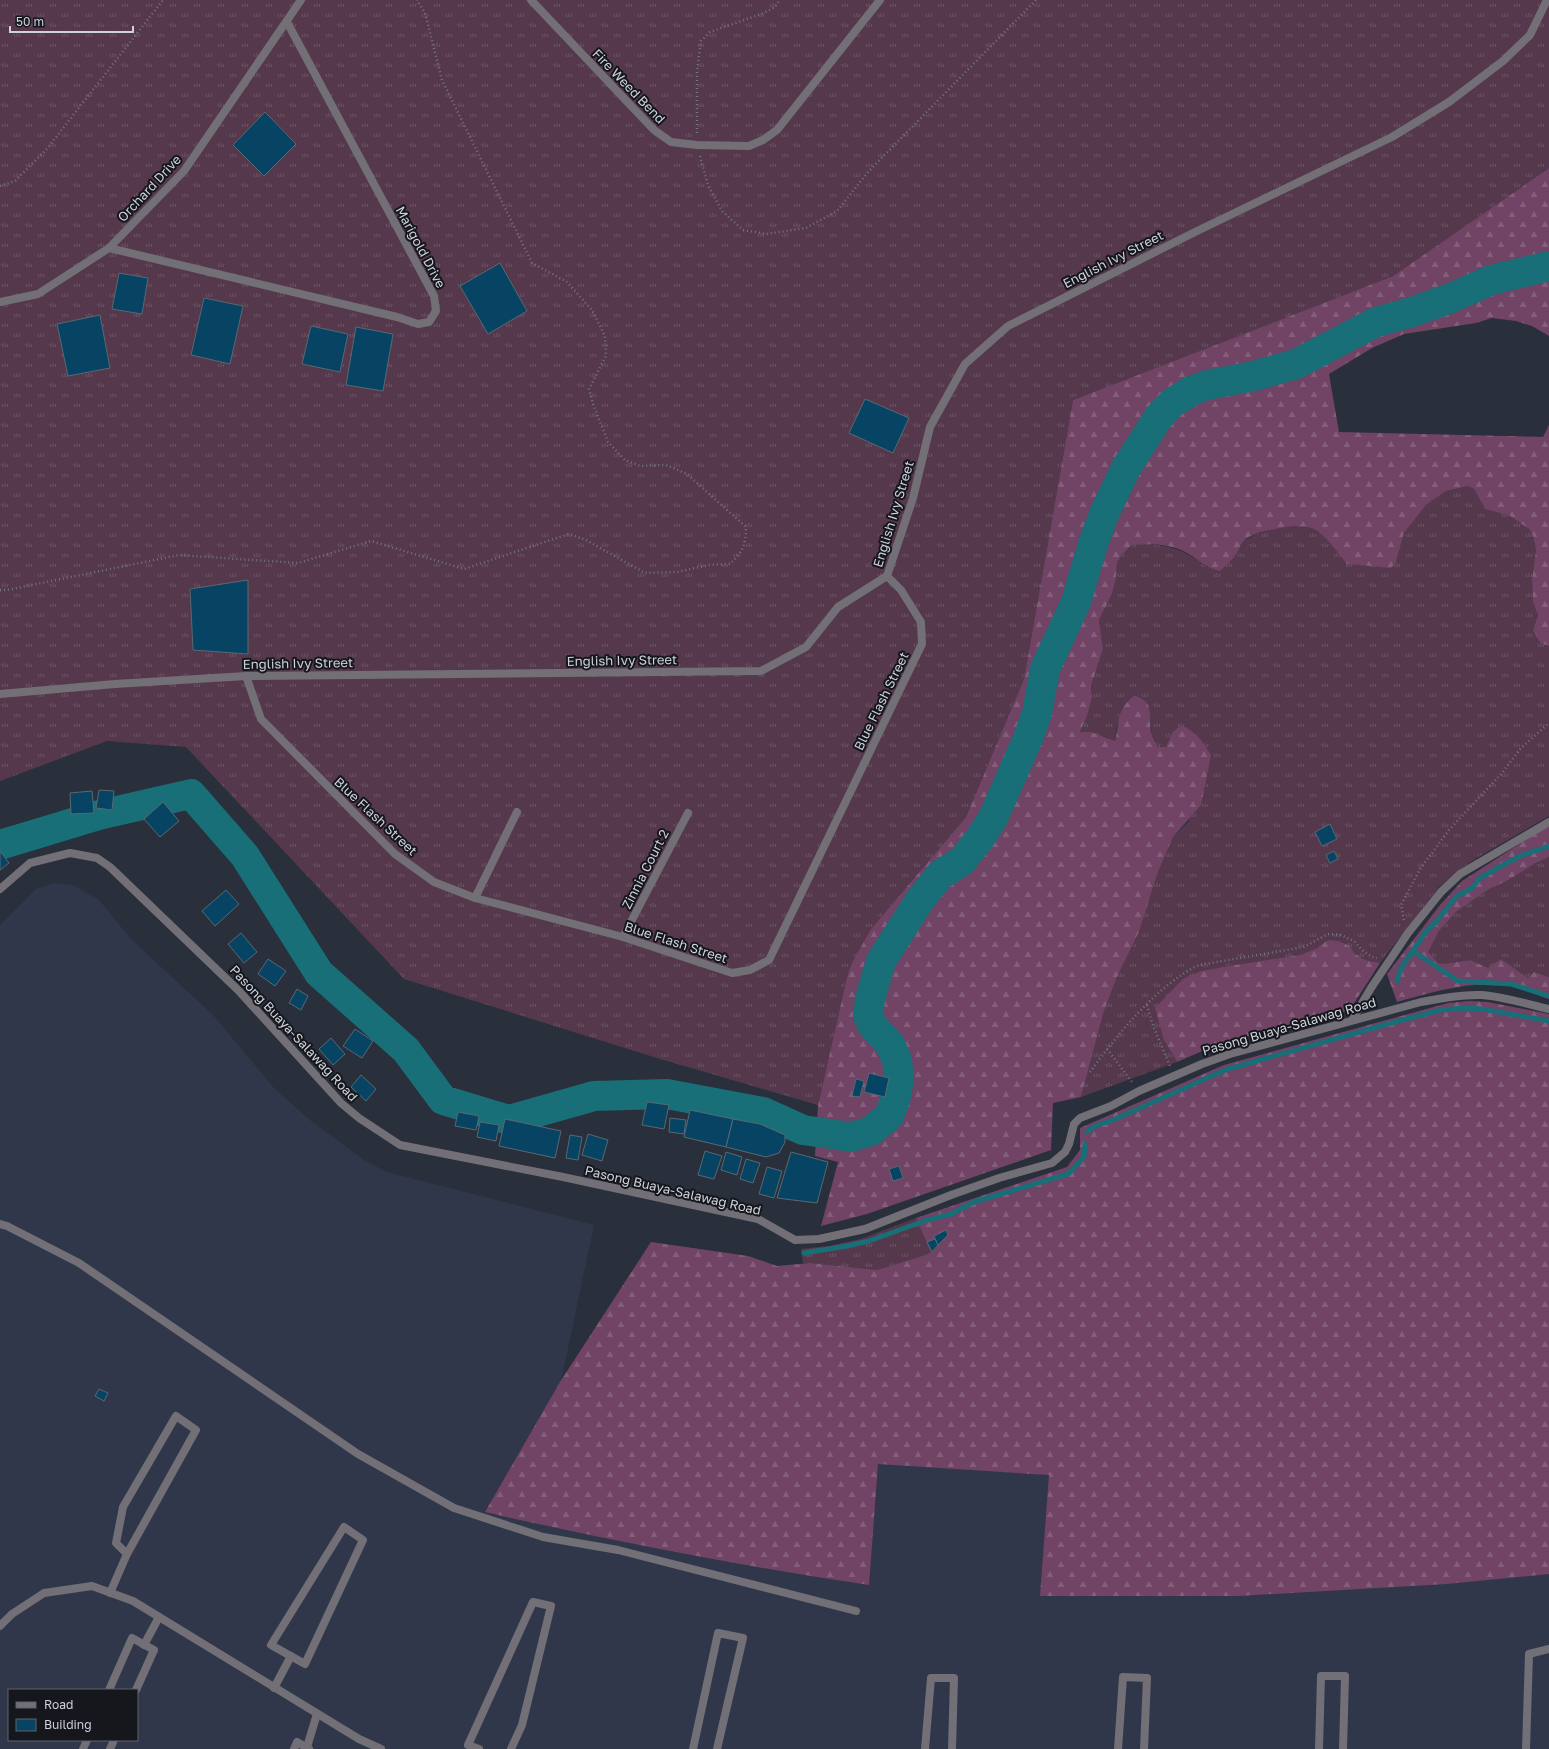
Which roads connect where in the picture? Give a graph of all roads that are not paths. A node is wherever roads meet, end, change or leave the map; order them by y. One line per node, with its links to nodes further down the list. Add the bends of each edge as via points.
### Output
1 (301, 0): 5 (street, Orchard Drive)
2 (531, 0): 3 (street, Fire Weed Bend, via 654,130 671,142 748,146 777,130)
3 (880, 0)
4 (1547, 0): 8 (street, English Ivy Street, via 1530,35 1503,61 1449,102 1392,137 1188,235 1008,326 966,364 930,427 913,498)
5 (287, 22): 6 (street, Orchard Drive, via 184,171); 6 (street, Marigold Drive, via 434,296 436,311 429,322 418,324)
6 (109, 248): 7 (street, Orchard Drive, via 38,294)
7 (0, 302)
8 (887, 576): 9 (street, English Ivy Street, via 838,607 806,647 761,671); 16 (street, Blue Flash Street, via 901,590 921,622 922,644 769,960 750,970 732,973)
9 (246, 676): 10 (street, English Ivy Street); 15 (street, Blue Flash Street, via 261,719 395,854 434,882)
10 (0, 694)
11 (517, 812): 15 (street)
12 (688, 813): 16 (street, Zinnia Court 2)
13 (1549, 822): 18 (street, via 1460,874 1441,892 1408,933)
14 (0, 889): 18 (street, Pasong Buaya-Salawag Road, via 30,864 70,853 97,858 110,867 238,990 340,1103 400,1145 758,1219 795,1240 819,1240 865,1229 999,1178 1052,1163 1065,1152 1074,1124 1080,1118 1112,1106 1174,1075 1230,1054)
15 (475, 898): 16 (street, Blue Flash Street)
16 (623, 937)
17 (1549, 1009): 18 (street, Pasong Buaya-Salawag Road, via 1493,996 1466,995 1421,1002)
18 (1352, 1020)
19 (0, 1224): 22 (street, via 79,1263 358,1454 454,1508 543,1537 618,1550)
20 (127, 1554): 20 (street, via 196,1430 176,1416 123,1507 116,1543); 21 (street)
21 (110, 1593): 23 (street, via 133,1601); 24 (street, via 92,1586 44,1593 12,1614)
22 (856, 1611)
23 (159, 1617): 25 (street); 28 (street)
24 (0, 1626)
25 (144, 1645): 29 (street, via 132,1638); 30 (street, via 154,1650)
26 (1549, 1650): 45 (street, via 1529,1654)
27 (290, 1656): 27 (street, via 305,1664 363,1540 344,1527 271,1645); 28 (street)
28 (274, 1688): 31 (street)
29 (109, 1689)
30 (136, 1689)
31 (318, 1714): 32 (street); 34 (street)
32 (308, 1748): 33 (street, via 297,1742)
33 (294, 1749)
34 (380, 1749)
35 (479, 1749): 36 (street, via 468,1745 533,1602 551,1606 522,1725)
36 (511, 1749)
37 (693, 1749): 38 (street, via 718,1633 743,1638)
38 (717, 1749)
39 (926, 1749): 40 (street, via 931,1678 954,1678)
40 (952, 1749)
41 (1118, 1749): 42 (street, via 1123,1677 1147,1678)
42 (1144, 1749)
43 (1319, 1749): 44 (street, via 1321,1676 1345,1676)
44 (1343, 1749)
45 (1526, 1749)

